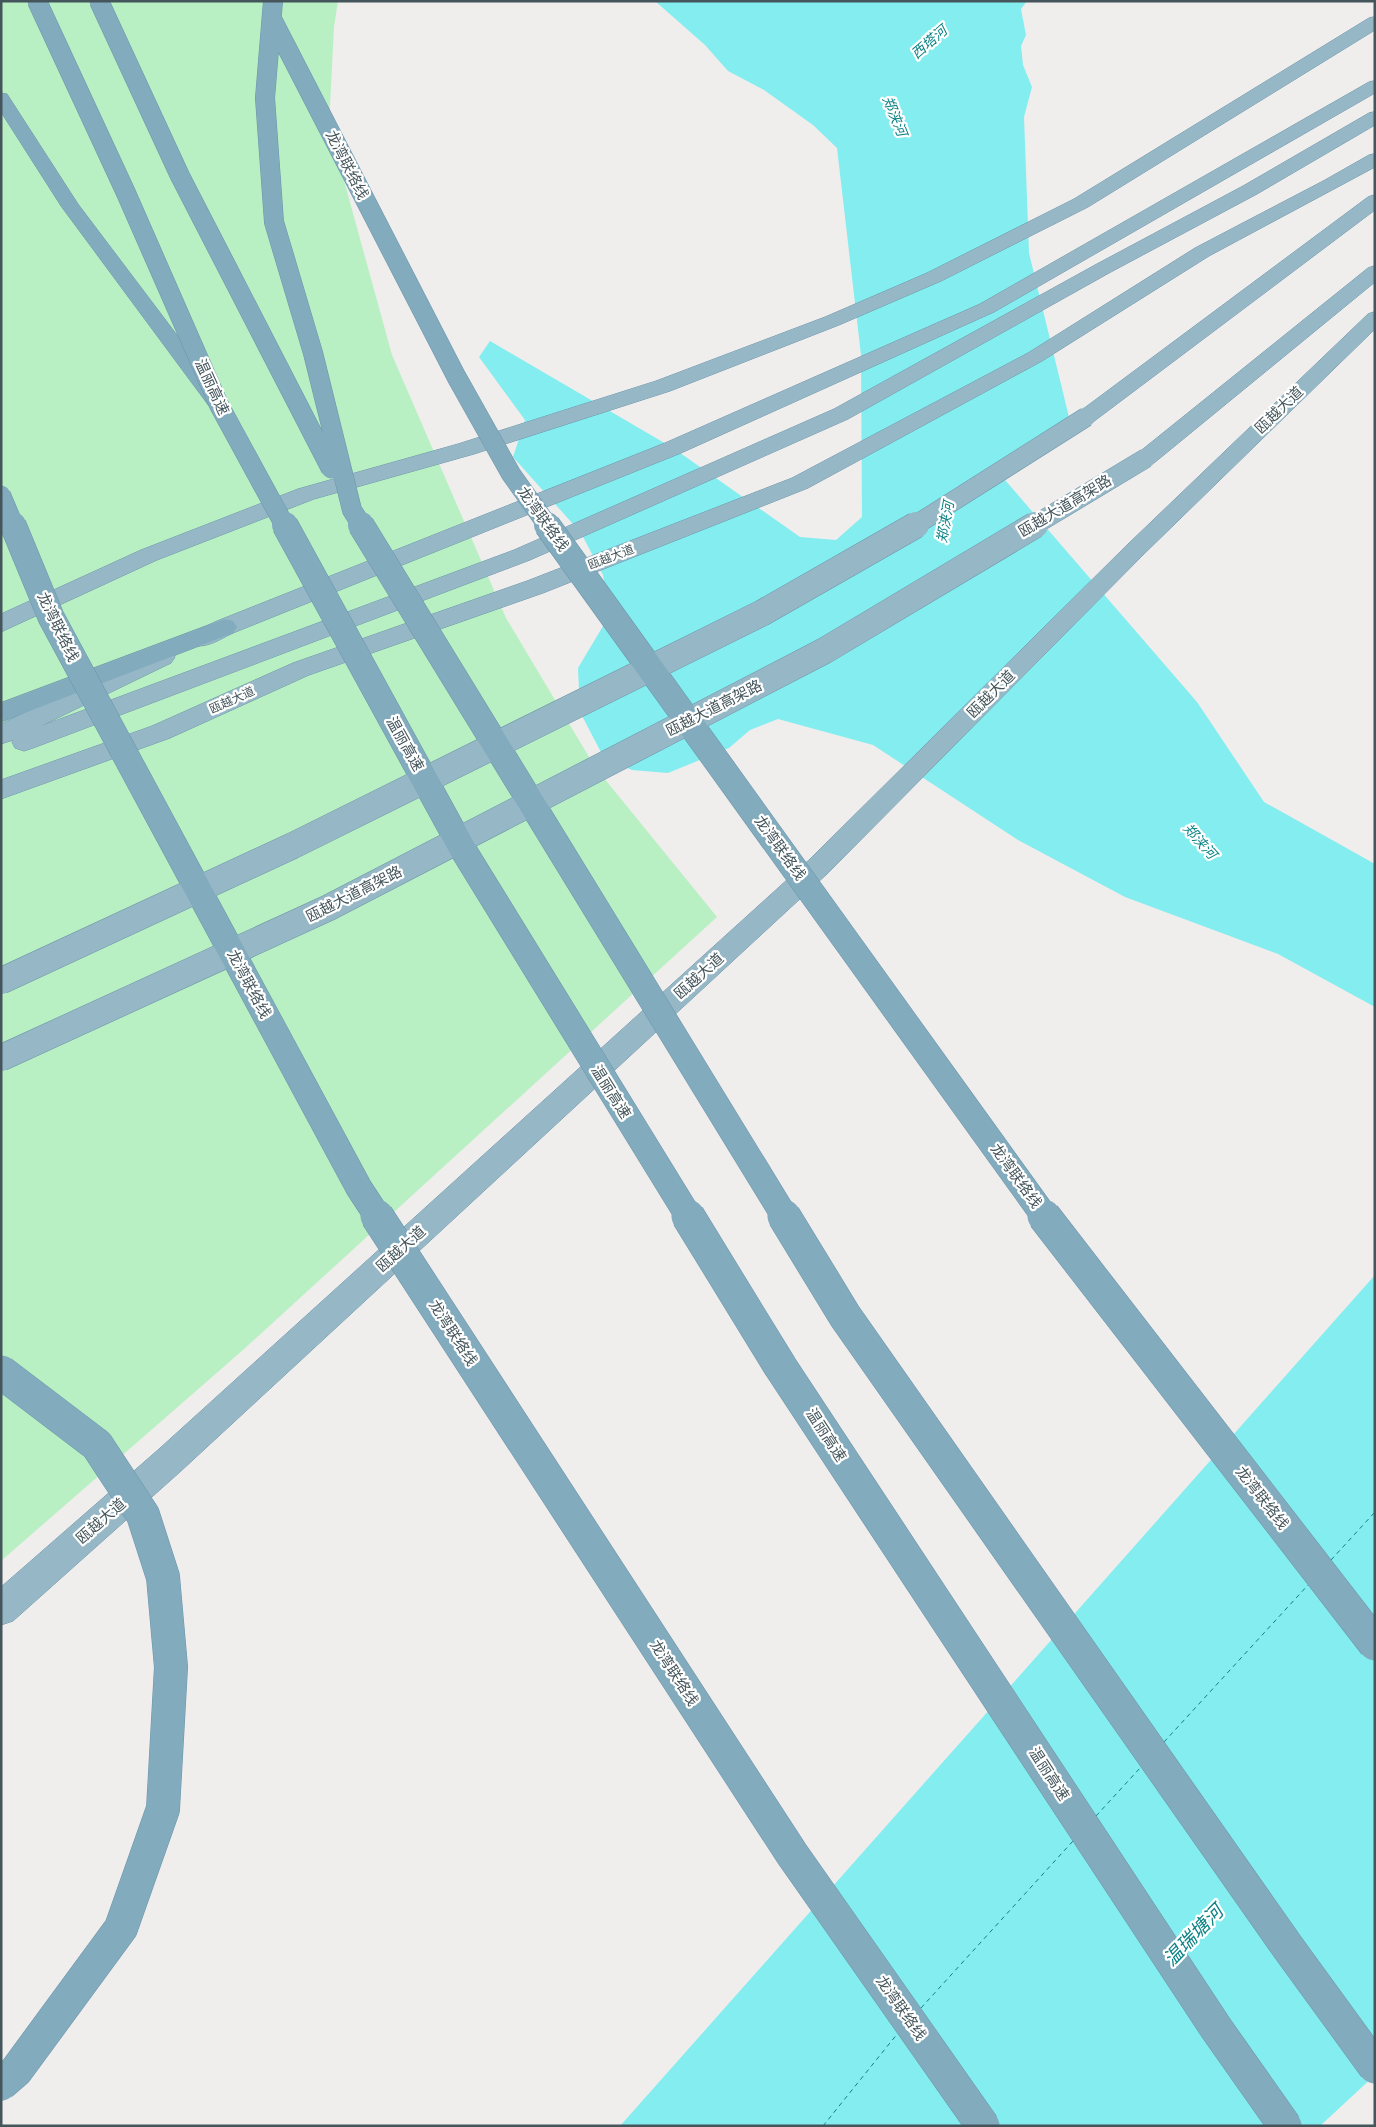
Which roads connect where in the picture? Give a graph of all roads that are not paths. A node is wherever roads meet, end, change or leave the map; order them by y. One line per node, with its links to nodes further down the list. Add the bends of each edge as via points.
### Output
1 (37, 1): 13 (highway, 温丽高速, bridge, via 130,201)
2 (99, 1): 15 (highway, bridge, via 180,176)
3 (262, 1): 26 (highway, 龙湾联络线, bridge, via 456,376 511,474 1052,1226)
4 (273, 1): 15 (highway, bridge, via 265,98 274,222 313,353)
5 (1375, 22): 16 (highway, via 1081,203 934,278 662,386 466,449 306,494 149,555)
6 (1375, 86): 17 (highway, via 987,308 674,448)
7 (1, 98): 13 (highway, bridge, via 70,206)
8 (1375, 117): 20 (highway, via 1250,190 841,414 522,556)
9 (1375, 159): 21 (highway, 瓯越大道, via 1202,252 1035,357 800,483 535,587 301,669 161,732)
10 (1375, 201): 22 (highway, bridge, via 1086,417 892,540 762,613 319,833)
11 (1375, 272): 23 (highway, 瓯越大道高架路, bridge, via 1146,458 824,651 328,908)
12 (1375, 318): 25 (highway, 瓯越大道, via 1135,550 819,866 170,1460)
13 (219, 405): 30 (highway, 温丽高速, bridge, via 462,848 775,1357 1211,2020)
14 (1, 496): 29 (highway, 龙湾联络线, bridge, via 51,617 359,1188 792,1854)
15 (352, 510): 27 (highway, bridge, via 845,1316)
16 (1, 624)
17 (225, 626): 18 (highway); 19 (highway)
18 (1, 713)
19 (1, 735)
20 (1, 750)
21 (1, 790)
22 (1, 981)
23 (1, 1058)
24 (1, 1372): 28 (highway, bridge, via 96,1445 143,1515 163,1577 171,1668 163,1809 121,1928 16,2071)
25 (1, 1609)
26 (1375, 1644)
27 (1375, 2067)
28 (1, 2084)
29 (983, 2126)
30 (1285, 2126)

